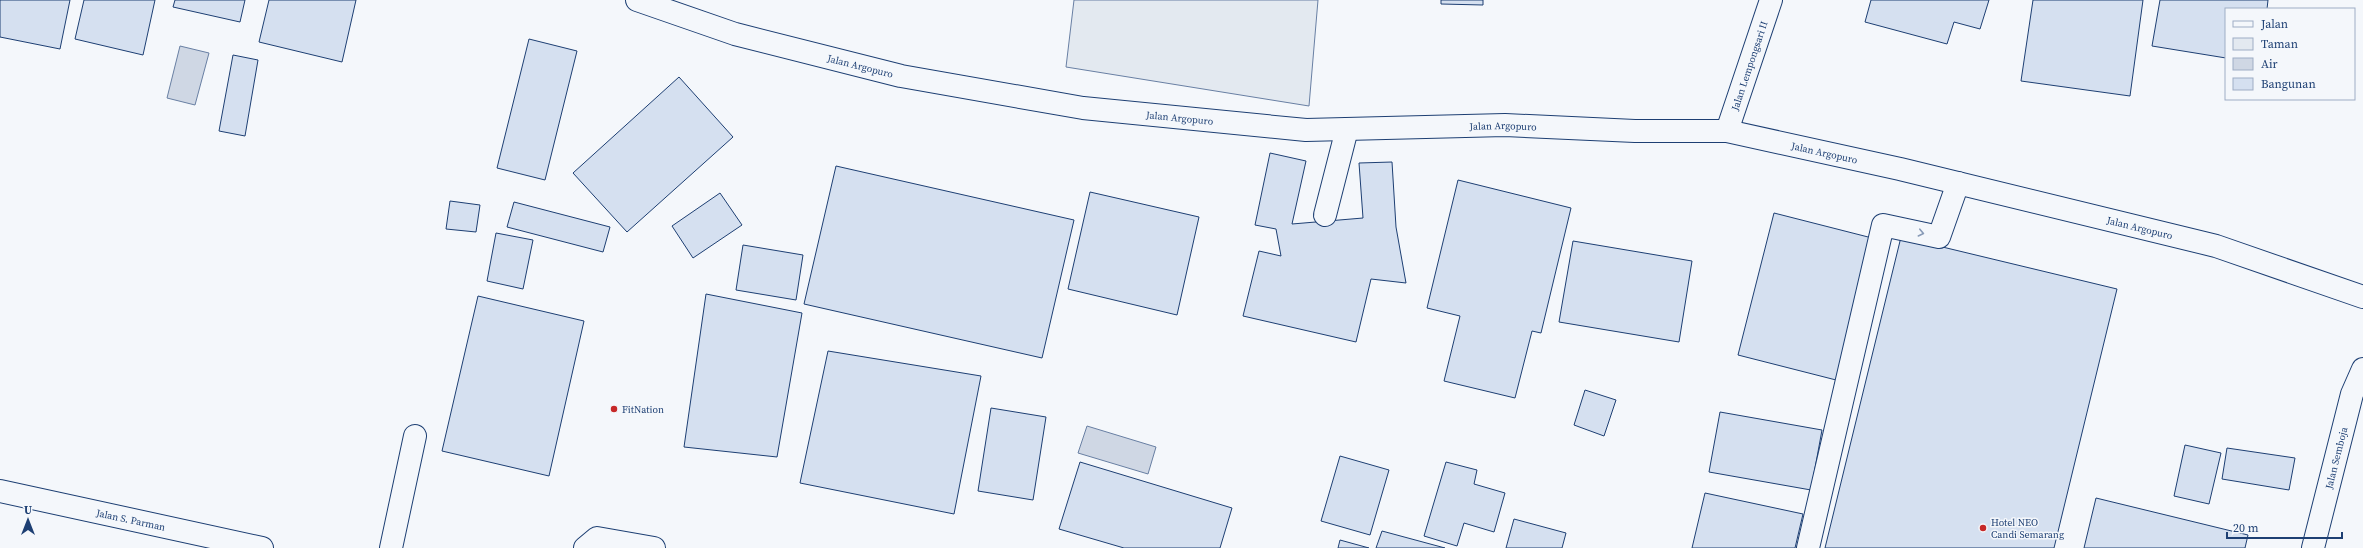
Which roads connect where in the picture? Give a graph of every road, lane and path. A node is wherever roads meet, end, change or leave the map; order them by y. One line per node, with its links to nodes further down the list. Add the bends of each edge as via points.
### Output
1 (637, 0): 3 (main road, Jalan Argopuro, via 735,34 908,77 1083,108 1306,130)
2 (1771, 0): 4 (main road, Jalan Lempongsari II)
3 (1347, 129): 4 (main road, Jalan Argopuro, via 1505,125 1635,131); 6 (main road)
4 (1727, 131): 5 (main road, Jalan Argopuro)
5 (1958, 183): 7 (main road, Jalan Argopuro, via 2216,246); 16 (main road, one-way to 5, via 1883,225 1939,237)
6 (1324, 215)
7 (2363, 297)
8 (2363, 369): 17 (main road, Jalan Semboja, via 2352,394)
9 (416, 436): 13 (main road)
10 (0, 491): 11 (main road, Jalan S. Parman)
11 (231, 545): 12 (main road, Jalan S. Parman)
12 (262, 548)
13 (391, 548)
14 (585, 548): 15 (main road, via 597,538)
15 (654, 548)
16 (1808, 548)
17 (2313, 548)

